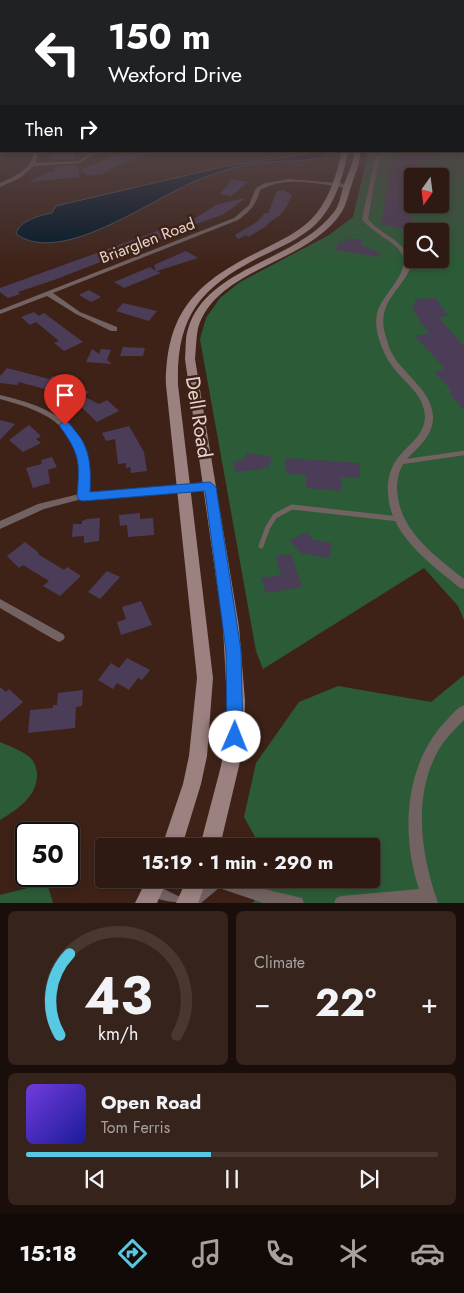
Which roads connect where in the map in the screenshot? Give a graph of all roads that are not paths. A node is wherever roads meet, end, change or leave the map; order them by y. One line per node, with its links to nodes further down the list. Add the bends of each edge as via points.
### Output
1 (264, 185): 6 (street, Briarglen Road, via 258,189 252,206 236,219)
2 (334, 185): 13 (main road, Dell Road, via 313,223 212,283 190,306 179,326 170,367)
3 (336, 185): 5 (street, Briarglen Road)
4 (371, 185): 11 (street, via 365,218 376,232 403,250 409,265 407,272 384,299 379,324 382,338 398,367 420,393 429,416 421,440)
5 (348, 186): 12 (main road, Dell Road, via 340,210 317,234 228,283 207,302 195,323 189,342 190,359)
6 (48, 293): 7 (street, Briarglen Road); 8 (street, via 78,314)
7 (0, 312)
8 (114, 329)
9 (0, 397): 14 (street, via 31,405 65,425 83,454)
10 (464, 453): 11 (lane)
11 (399, 462): 15 (street, via 391,494)
12 (210, 487): 13 (street); 23 (main road, Dell Road, via 234,651 236,701 230,766)
13 (185, 489): 14 (street); 22 (main road, Dell Road, via 205,678 198,756)
14 (83, 496): 16 (street, via 41,506)
15 (399, 519): 17 (lane, via 292,507 282,509 272,518); 18 (street, via 405,530)
16 (0, 525)
17 (261, 546)
18 (464, 585)
19 (0, 603): 20 (street)
20 (59, 637)
21 (464, 711): 26 (street, via 434,746 416,799 420,868)
22 (175, 838)
23 (212, 838)
24 (194, 888): 28 (main road)
25 (152, 891): 27 (street)
26 (430, 900): 30 (street)
27 (177, 903)
28 (189, 903): 29 (street, via 217,880)
29 (297, 903)
30 (341, 903)

